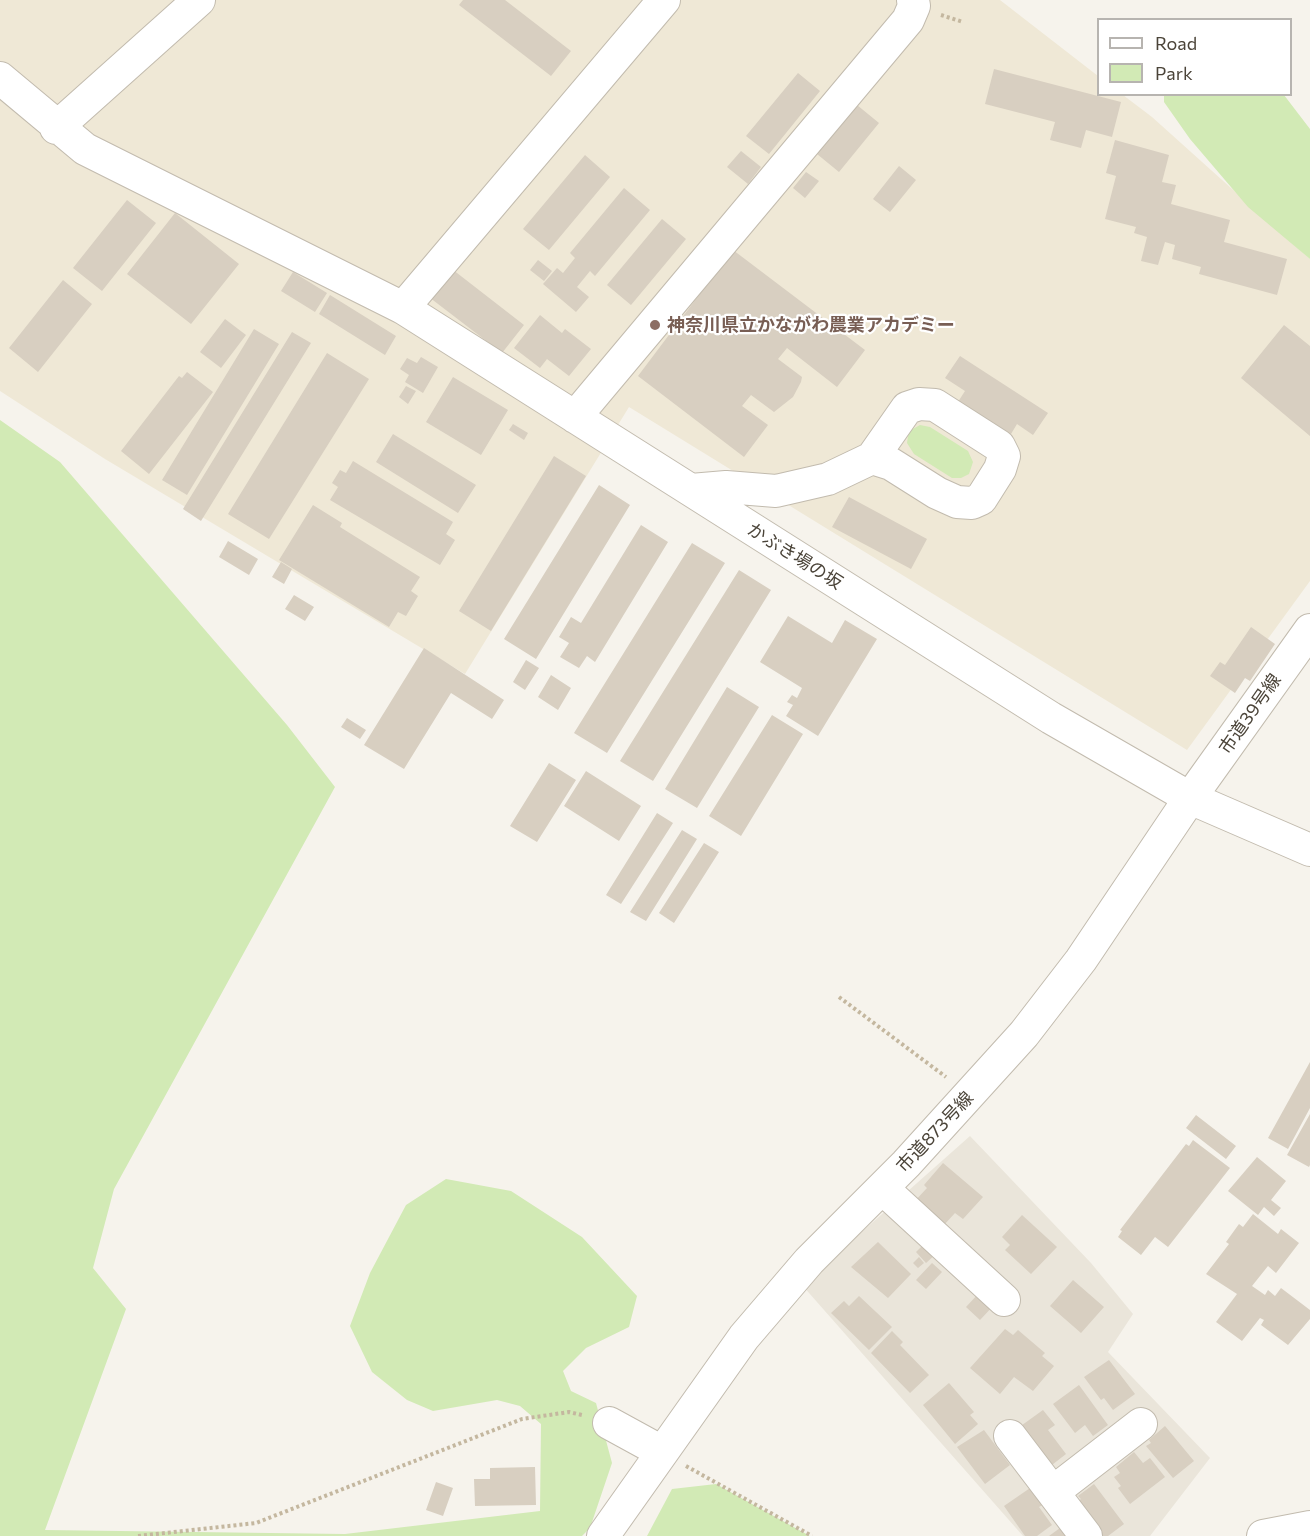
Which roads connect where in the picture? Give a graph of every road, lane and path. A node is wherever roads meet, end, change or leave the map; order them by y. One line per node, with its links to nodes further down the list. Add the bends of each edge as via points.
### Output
1 (199, 0): 5 (street)
2 (664, 0): 6 (street)
3 (913, 0): 7 (street, via 908,20)
4 (0, 78): 5 (street, かぶき場の坂)
5 (57, 128): 6 (street, かぶき場の坂, via 85,149)
6 (403, 308): 7 (street, かぶき場の坂)
7 (575, 417): 9 (street, かぶき場の坂)
8 (872, 458): 9 (street, via 828,479 776,491 726,487)
9 (691, 490): 11 (street, かぶき場の坂, via 1051,718)
10 (1310, 630): 11 (street, 市道39号線)
11 (1191, 798): 12 (street, かぶき場の坂); 14 (street, 市道873号線, via 1081,960)
12 (1310, 850)
13 (839, 996): 14 (path)
14 (970, 1097): 15 (street, 市道873号線)
15 (882, 1188): 16 (street); 20 (street, 市道873号線, via 809,1261 744,1337)
16 (1004, 1300)
17 (609, 1423): 20 (street); 23 (path, via 569,1412 522,1419 256,1523)
18 (1141, 1424): 21 (street)
19 (1010, 1436): 21 (street)
20 (662, 1452): 24 (street, 市道873号線); 25 (path)
21 (1053, 1492): 26 (street)
22 (1310, 1527): 27 (street)
23 (138, 1536)
24 (603, 1536)
25 (812, 1536)
26 (1086, 1536)
27 (1263, 1536)

